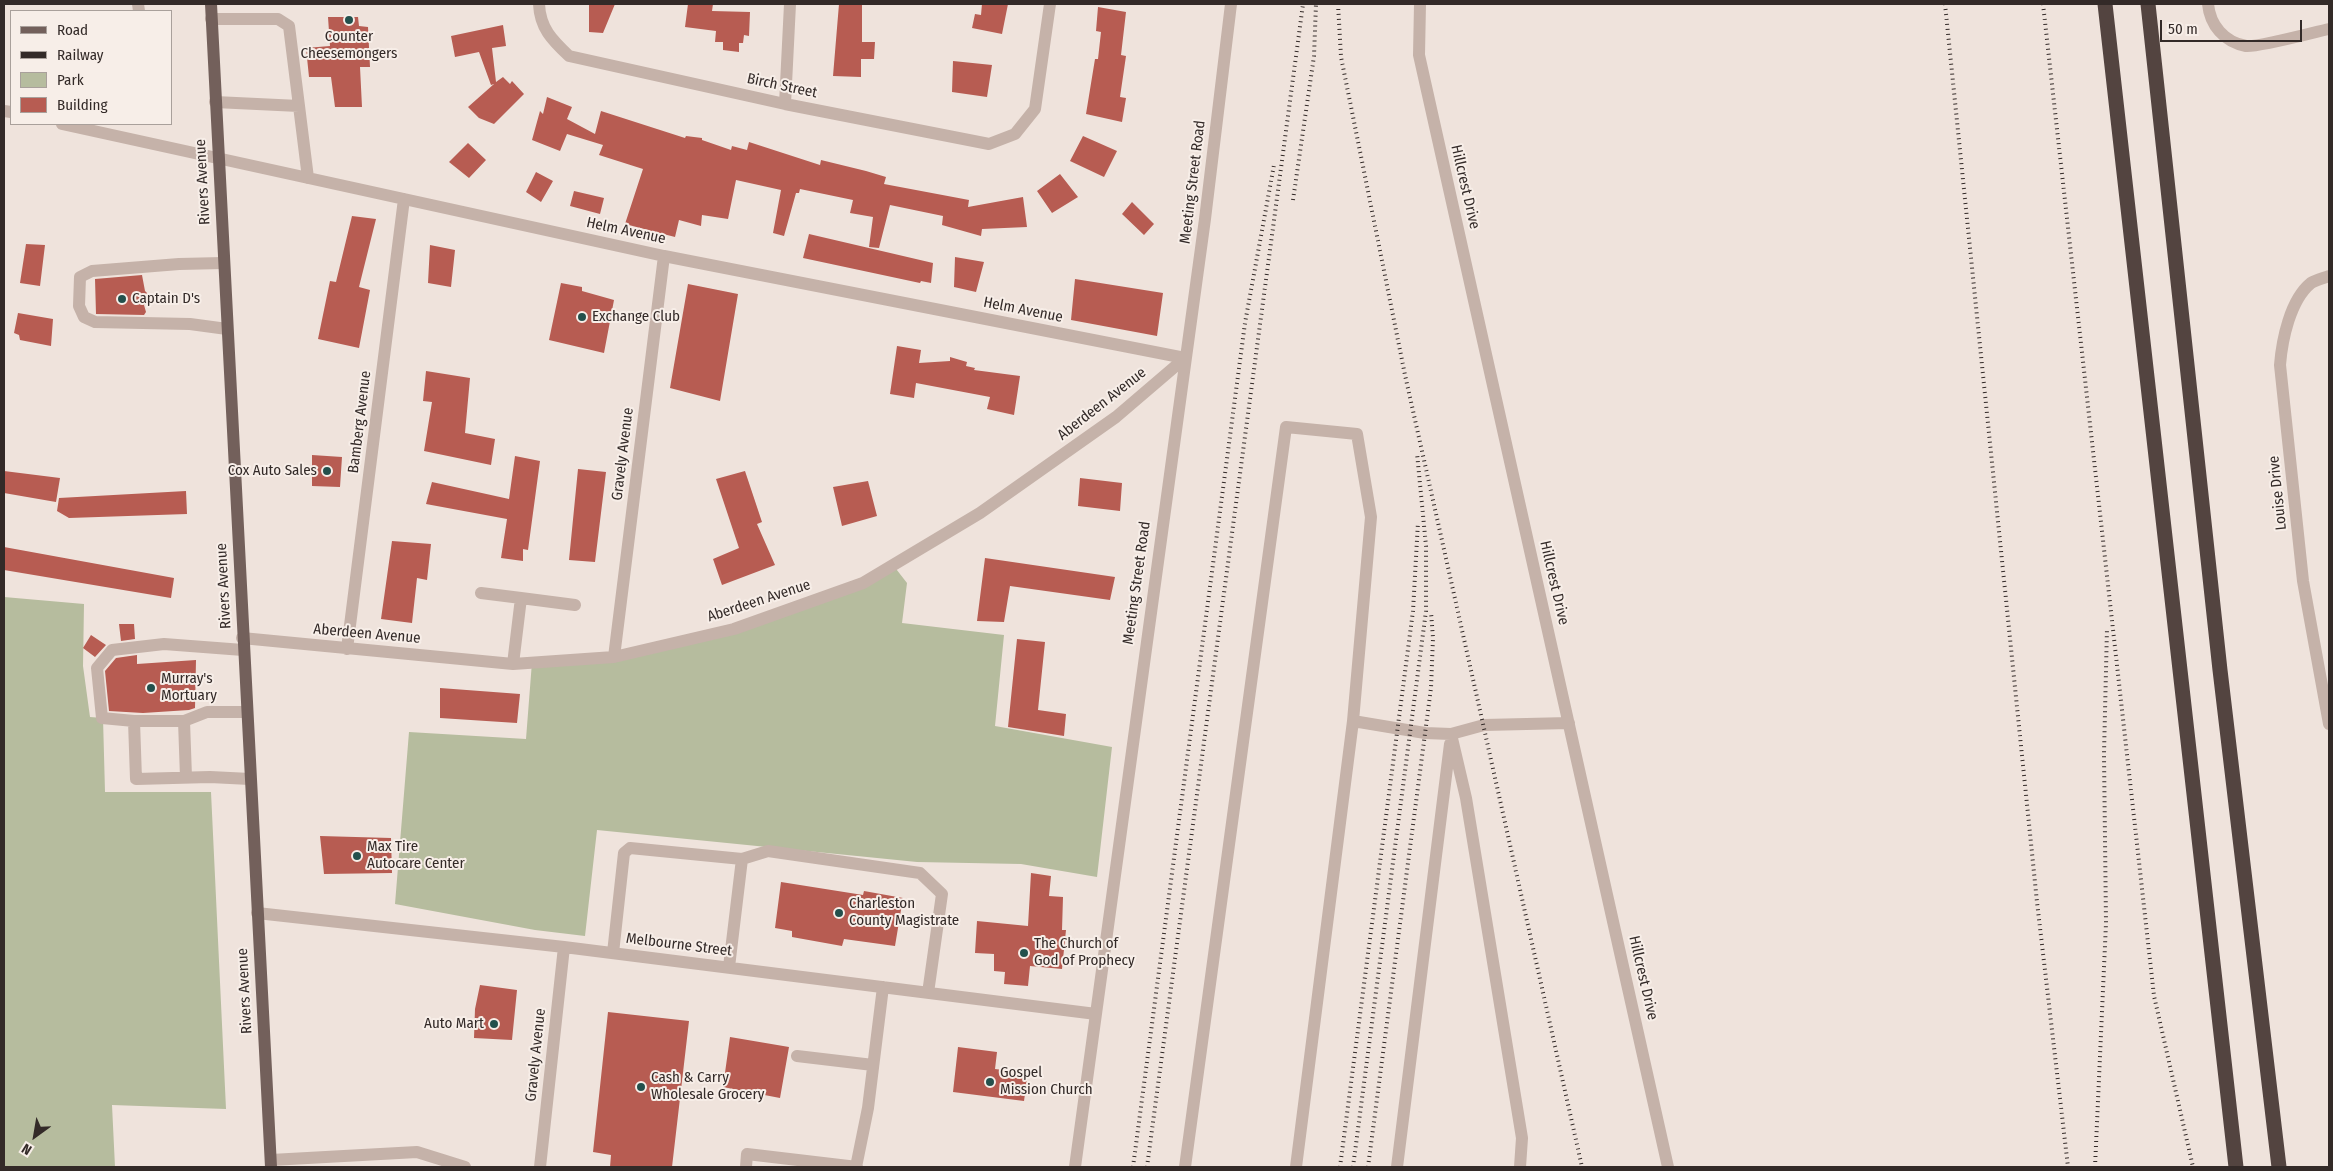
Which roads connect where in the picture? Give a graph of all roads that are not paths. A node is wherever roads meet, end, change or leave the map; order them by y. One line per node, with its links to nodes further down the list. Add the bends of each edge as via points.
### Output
1 (211, 4): 10 (main road, Rivers Avenue)
2 (539, 4): 13 (street, Birch Street, via 548,37 569,56)
3 (790, 4): 13 (street)
4 (1050, 4): 13 (street, Birch Street, via 1035,109 1015,134 989,144)
5 (1231, 4): 23 (street, Meeting Street Road)
6 (1420, 4): 35 (street, Hillcrest Drive, via 1419,55)
7 (2105, 4): 51 (highway)
8 (2148, 4): 62 (highway, via 2219,661)
9 (2208, 4): 11 (street, via 2209,16 2226,39 2247,47)
10 (211, 19): 12 (main road, Rivers Avenue); 14 (street, via 278,19 289,26)
11 (2329, 29)
12 (215, 102): 14 (street); 16 (main road, Rivers Avenue)
13 (785, 104)
14 (299, 106): 17 (street)
15 (66, 125): 16 (street, Helm Avenue)
16 (218, 159): 17 (street, Helm Avenue); 20 (main road, Rivers Avenue)
17 (308, 178): 18 (street, Helm Avenue)
18 (404, 199): 19 (street, Helm Avenue); 28 (street, Bamberg Avenue)
19 (664, 256): 23 (street, Helm Avenue); 29 (street, Gravely Avenue)
20 (223, 263): 22 (main road, Rivers Avenue); 22 (street, via 92,271 80,277 79,306 84,317 95,322 190,324)
21 (2329, 276): 36 (street, Louise Drive, via 2311,283 2292,310 2282,342 2280,366 2304,581)
22 (227, 329): 27 (main road, Rivers Avenue)
23 (1185, 358): 29 (street, Aberdeen Avenue, via 1116,417 988,507 863,583 734,629); 47 (street, Meeting Street Road)
24 (481, 592): 25 (street)
25 (521, 598): 26 (street); 30 (street)
26 (575, 605)
27 (243, 644): 28 (street, Aberdeen Avenue); 31 (main road, Rivers Avenue); 32 (street, Aberdeen Avenue, via 164,644 112,650 97,668 102,718)
28 (347, 649): 30 (street, Aberdeen Avenue)
29 (614, 657): 30 (street, Aberdeen Avenue)
30 (513, 664)
31 (246, 712): 33 (street, via 207,712); 39 (main road, Rivers Avenue)
32 (134, 721): 33 (street); 38 (street, via 136,779)
33 (184, 721): 38 (street)
34 (1353, 721): 37 (street); 57 (street, via 1371,517 1357,434 1286,427); 58 (street)
35 (1569, 723): 37 (street, via 1484,725); 61 (street, Hillcrest Drive)
36 (2329, 724)
37 (1451, 734): 59 (street); 60 (street, via 1466,798 1522,1138)
38 (186, 777): 39 (street)
39 (250, 779): 41 (main road, Rivers Avenue)
40 (742, 859): 43 (street, via 630,848 624,853); 44 (street); 46 (street, via 768,851 920,873 942,894)
41 (257, 913): 42 (street, Melbourne Street); 50 (main road, Rivers Avenue)
42 (564, 947): 43 (street, Melbourne Street); 53 (street, Gravely Avenue)
43 (613, 953): 44 (street, Melbourne Street)
44 (729, 968): 45 (street, Melbourne Street)
45 (883, 987): 46 (street, Melbourne Street); 49 (street)
46 (928, 993): 47 (street, Melbourne Street)
47 (1096, 1014): 56 (street, Meeting Street Road)
48 (797, 1056): 49 (street)
49 (873, 1065): 55 (street)
50 (271, 1163): 52 (street, via 417,1152)
51 (2236, 1165)
52 (464, 1167)
53 (540, 1167)
54 (746, 1167): 55 (street, via 747,1154)
55 (856, 1167)
56 (1075, 1167)
57 (1185, 1167)
58 (1296, 1167)
59 (1397, 1167)
60 (1520, 1167)
61 (1668, 1167)
62 (2279, 1167)

